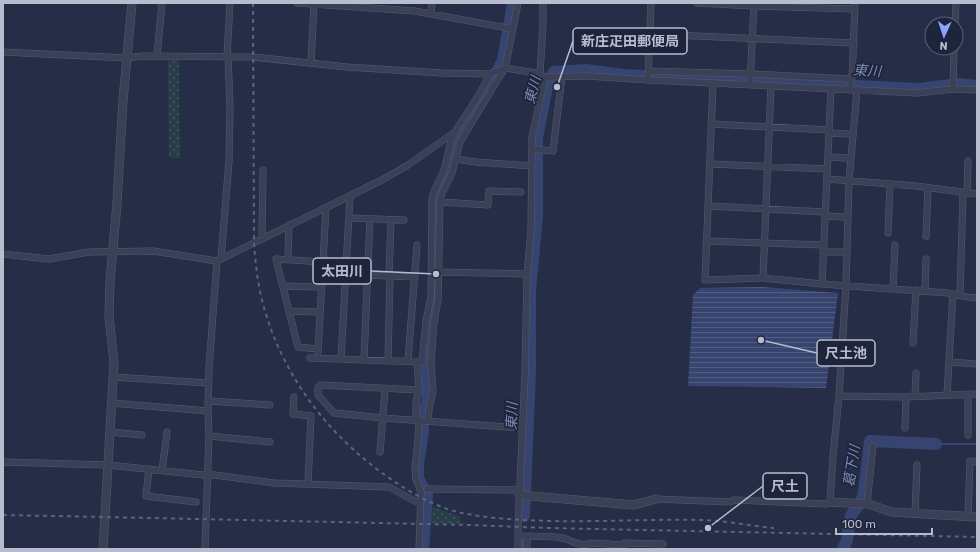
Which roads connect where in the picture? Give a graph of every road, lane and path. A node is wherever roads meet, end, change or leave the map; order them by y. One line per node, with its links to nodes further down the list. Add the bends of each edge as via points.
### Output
1 (132, 3): 24 (street)
2 (162, 3): 21 (street)
3 (230, 3): 22 (street)
4 (297, 3): 11 (street)
5 (432, 3): 14 (street)
6 (518, 3): 16 (street)
7 (543, 3): 28 (street)
8 (652, 3): 17 (street)
9 (697, 3): 12 (street)
10 (956, 3): 15 (street)
11 (314, 4): 14 (street); 25 (street)
12 (754, 5): 13 (street); 18 (street)
13 (855, 6): 19 (street)
14 (431, 14): 16 (street)
15 (955, 16)
16 (513, 29): 26 (street)
17 (650, 34): 18 (street); 29 (street)
18 (752, 38): 19 (street); 31 (street)
19 (854, 43): 34 (street)
20 (3, 52): 24 (street)
21 (157, 56): 22 (street); 24 (street)
22 (228, 56): 25 (street); 85 (street, via 229,153)
23 (954, 56): 35 (street)
24 (127, 58): 80 (street)
25 (311, 63): 27 (street, via 441,73)
26 (506, 68): 27 (street); 28 (street); 46 (street, via 465,132)
27 (490, 74): 41 (street, via 473,107)
28 (542, 75): 30 (street); 43 (street)
29 (648, 75): 30 (street); 31 (street); 32 (street)
30 (562, 76): 43 (street, via 553,151)
31 (750, 80): 32 (street); 33 (street); 34 (street)
32 (713, 84): 38 (street)
33 (771, 86): 36 (street); 39 (street)
34 (852, 86): 35 (street, via 917,93); 36 (street); 54 (street)
35 (953, 87): 37 (street)
36 (831, 89): 40 (street)
37 (977, 90)
38 (711, 124): 39 (street); 48 (street)
39 (770, 126): 40 (street); 50 (street)
40 (829, 131): 42 (street); 44 (street)
41 (455, 132): 60 (street, via 408,165); 87 (street, via 432,198)
42 (848, 134)
43 (532, 149): 49 (street)
44 (828, 157): 45 (street); 51 (street)
45 (847, 158)
46 (456, 159): 49 (street); 61 (street)
47 (968, 161): 58 (street)
48 (710, 164): 50 (street); 62 (street)
49 (532, 166): 91 (street, via 531,230)
50 (768, 167): 51 (street); 64 (street)
51 (827, 169): 53 (street)
52 (263, 170): 74 (street)
53 (827, 179): 54 (street); 65 (street)
54 (849, 181): 55 (street); 97 (street)
55 (890, 185): 56 (street); 72 (street)
56 (928, 188): 58 (street); 73 (street)
57 (521, 192): 61 (street, via 489,191 488,205)
58 (965, 193): 59 (street); 103 (street)
59 (977, 194)
60 (350, 196): 63 (street); 67 (street)
61 (440, 202): 88 (street)
62 (708, 206): 64 (street); 75 (street)
63 (326, 207): 71 (street); 86 (street)
64 (766, 208): 65 (street); 76 (street)
65 (825, 214): 66 (street); 79 (street)
66 (843, 217)
67 (349, 218): 68 (street); 90 (street)
68 (370, 219): 69 (street); 92 (street)
69 (391, 220): 70 (street); 93 (street)
70 (404, 220)
71 (289, 225): 74 (street); 83 (street)
72 (888, 233)
73 (926, 236)
74 (262, 238): 85 (street)
75 (706, 241): 76 (street); 95 (street, via 705,280)
76 (764, 243): 79 (street); 95 (street)
77 (895, 245): 100 (street)
78 (417, 246): 94 (street)
79 (823, 248): 81 (street); 96 (street)
80 (112, 251): 82 (street, via 49,259); 85 (street, via 152,251); 119 (street, via 109,316)
81 (842, 252)
82 (3, 254)
83 (288, 259): 86 (street); 98 (street, via 276,258)
84 (926, 259): 102 (street)
85 (219, 260): 120 (street)
86 (323, 262): 89 (street)
87 (432, 271): 88 (street); 115 (street, via 422,362)
88 (439, 272): 91 (street); 136 (street, via 431,362 433,392)
89 (322, 273): 90 (street); 99 (street)
90 (345, 274): 92 (street); 111 (street)
91 (526, 274): 137 (street)
92 (368, 275): 93 (street); 112 (street)
93 (389, 276): 94 (street); 113 (street)
94 (415, 277): 114 (street)
95 (763, 278): 96 (street)
96 (822, 284): 97 (street)
97 (846, 285): 100 (street); 126 (street)
98 (283, 286): 99 (street); 105 (street)
99 (321, 287): 106 (street)
100 (893, 289): 101 (street)
101 (916, 290): 102 (street); 107 (street)
102 (925, 291): 103 (street)
103 (956, 295): 104 (street); 116 (street)
104 (977, 298)
105 (289, 311): 106 (street); 108 (street, via 298,347)
106 (320, 312): 108 (street)
107 (913, 343)
108 (318, 349): 110 (street)
109 (310, 358): 110 (street)
110 (317, 358): 111 (street)
111 (341, 358): 112 (street)
112 (364, 359): 113 (street)
113 (388, 360): 114 (street)
114 (408, 361): 115 (street)
115 (417, 362): 122 (street)
116 (949, 362): 117 (street); 125 (street)
117 (977, 364)
118 (916, 373): 128 (street)
119 (113, 377): 120 (street); 131 (street)
120 (209, 383): 130 (street)
121 (385, 389): 122 (street); 134 (street); 134 (street, via 320,385 318,388 318,395 334,413)
122 (419, 390): 135 (street, via 416,415)
123 (968, 394): 124 (street); 125 (street); 142 (street)
124 (977, 394)
125 (947, 395): 128 (street)
126 (840, 396): 127 (street); 159 (street)
127 (906, 396): 128 (street); 138 (street)
128 (915, 396)
129 (294, 398): 154 (street, via 293,414 311,416)
130 (208, 401): 132 (street); 133 (street)
131 (111, 403): 133 (street); 139 (street)
132 (270, 405)
133 (208, 411): 143 (street)
134 (383, 418): 135 (street); 146 (street)
135 (419, 420): 136 (street); 160 (street, via 415,469 421,492)
136 (428, 421): 137 (street)
137 (522, 428): 156 (street)
138 (905, 428)
139 (110, 432): 141 (street); 149 (street)
140 (167, 432): 152 (street)
141 (142, 435)
142 (968, 435)
143 (209, 436): 144 (street); 153 (street)
144 (270, 442)
145 (872, 446): 161 (street)
146 (380, 452)
147 (977, 462): 163 (street, via 970,461)
148 (3, 463): 149 (street)
149 (108, 465): 151 (street); 168 (street)
150 (917, 465): 162 (street)
151 (149, 469): 152 (street); 158 (street, via 146,496)
152 (162, 471): 153 (street)
153 (207, 474): 154 (street, via 274,483); 169 (street)
154 (308, 484): 160 (street, via 389,487)
155 (427, 489): 156 (street)
156 (521, 494): 157 (street, via 634,504); 164 (street)
157 (656, 499): 159 (street, via 827,504)
158 (196, 502)
159 (830, 502): 161 (street)
160 (420, 504): 170 (street)
161 (867, 504): 162 (street, via 891,512)
162 (915, 514): 163 (street)
163 (973, 517)
164 (518, 536): 165 (street); 171 (street)
165 (527, 537): 167 (street, via 560,538 578,544); 172 (street)
166 (663, 544): 167 (street, via 624,543)
167 (624, 547)
168 (103, 549)
169 (204, 549)
170 (419, 549)
171 (518, 549)
172 (527, 549)

